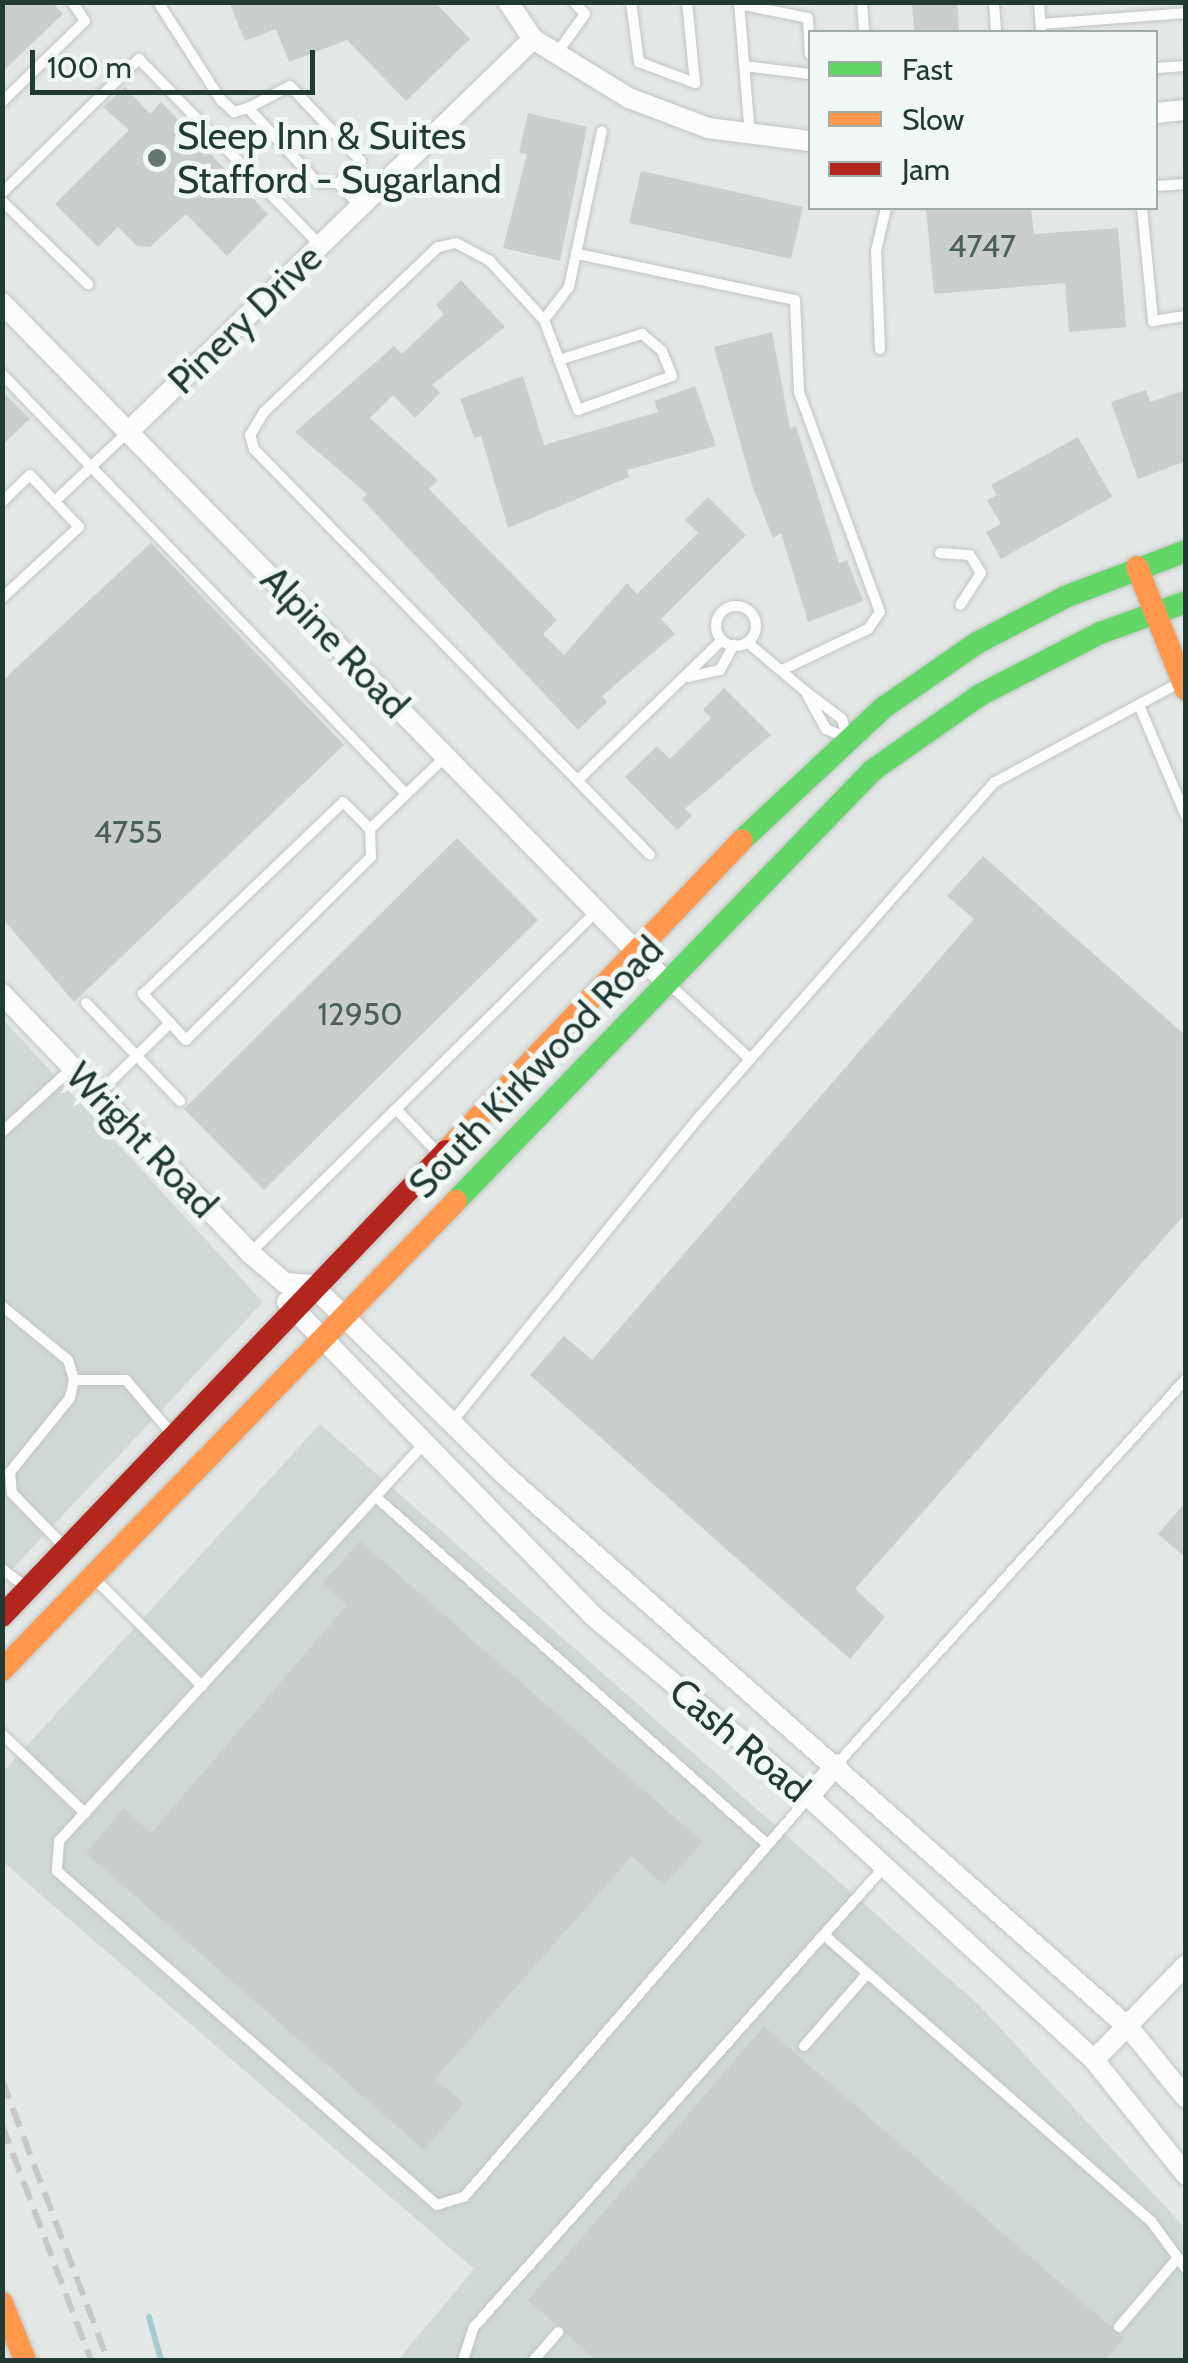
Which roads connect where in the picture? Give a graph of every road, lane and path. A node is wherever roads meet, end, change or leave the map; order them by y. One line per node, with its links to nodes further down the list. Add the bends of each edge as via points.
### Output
1 (72, 2): 23 (lane, via 86,21)
2 (158, 2): 24 (lane, via 221,100 234,112)
3 (508, 2): 17 (street)
4 (574, 2): 11 (lane)
5 (631, 2): 6 (lane, via 638,62 696,83)
6 (687, 2)
7 (862, 2): 15 (lane)
8 (994, 2): 16 (lane)
9 (1039, 2): 13 (lane)
10 (739, 3): 14 (lane, via 808,18); 19 (lane)
11 (584, 8): 18 (lane)
12 (1186, 13): 13 (lane)
13 (1041, 28)
14 (809, 30)
15 (864, 30)
16 (996, 30)
17 (533, 38): 18 (street); 35 (street, Pinery Drive)
18 (556, 55): 28 (street, via 629,98)
19 (744, 66): 22 (lane); 28 (lane)
20 (1186, 66): 21 (lane)
21 (1158, 68)
22 (808, 74)
23 (2, 102)
24 (248, 108): 30 (lane, via 318,183); 30 (lane, via 290,86 361,162)
25 (1186, 110): 26 (street)
26 (1158, 113)
27 (602, 131): 39 (lane)
28 (750, 136): 29 (street)
29 (808, 141)
30 (338, 183): 35 (lane)
31 (1186, 184): 32 (lane)
32 (1158, 186)
33 (2, 193): 38 (lane, via 139,59)
34 (2, 201): 40 (lane)
35 (360, 206): 38 (street, Pinery Drive)
36 (886, 210): 44 (lane, via 876,251)
37 (1142, 210): 42 (lane, via 1153,321)
38 (320, 245): 47 (street, Pinery Drive)
39 (578, 254): 43 (lane, via 562,303); 61 (lane, via 796,300 800,392 880,612 868,629)
40 (88, 284)
41 (2, 303): 47 (street, Alpine Road)
42 (1186, 316)
43 (544, 320): 45 (lane); 69 (lane, via 471,246 438,247 264,412 250,435 254,449)
44 (880, 349)
45 (559, 360): 45 (lane, via 578,410 672,376 662,351 642,334)
46 (2, 374): 48 (lane)
47 (129, 431): 48 (lane); 67 (street, Alpine Road)
48 (92, 467): 49 (lane); 70 (lane)
49 (55, 501): 50 (lane, via 30,475); 54 (lane, via 79,527)
50 (2, 502)
51 (1186, 551): 53 (main road, South Kirkwood Road)
52 (940, 552): 56 (lane, via 970,555 982,573)
53 (1137, 568): 57 (main road); 66 (main road, South Kirkwood Road, via 978,643)
54 (2, 598)
55 (1186, 602): 57 (main road, South Kirkwood Road)
56 (960, 605)
57 (1155, 612): 63 (main road); 68 (main road, South Kirkwood Road, via 980,695)
58 (722, 640): 59 (lane, via 716,620 737,606 755,621); 60 (lane); 62 (lane)
59 (747, 642): 60 (lane); 61 (lane)
60 (734, 645): 62 (lane, via 720,670)
61 (784, 669): 64 (lane)
62 (689, 677): 69 (lane)
63 (1184, 686): 65 (lane)
64 (805, 691): 66 (lane, via 842,719); 66 (lane, via 826,730)
65 (1141, 710): 71 (lane); 81 (lane, via 995,782)
66 (847, 738): 68 (main road); 75 (main road, South Kirkwood Road)
67 (446, 756): 70 (lane); 74 (street, Alpine Road)
68 (873, 770): 76 (main road, South Kirkwood Road)
69 (578, 780): 73 (lane)
70 (406, 794): 72 (lane)
71 (1186, 816)
72 (370, 829): 79 (lane, via 372,858 186,1040); 79 (lane, via 344,802 143,994)
73 (650, 855)
74 (597, 911): 75 (street, Alpine Road); 85 (lane)
75 (633, 948): 76 (street, Alpine Road); 87 (main road, South Kirkwood Road)
76 (667, 983): 81 (lane); 93 (main road, South Kirkwood Road)
77 (2, 994): 82 (street, Wright Road)
78 (86, 1003): 80 (lane)
79 (170, 1024): 80 (lane)
80 (137, 1056): 83 (lane); 84 (lane)
81 (750, 1059): 97 (lane)
82 (72, 1067): 83 (street, Wright Road); 86 (lane)
83 (98, 1094): 88 (street, Wright Road)
84 (180, 1101)
85 (396, 1110): 87 (lane); 88 (lane)
86 (2, 1132)
87 (438, 1154): 90 (main road, South Kirkwood Road)
88 (250, 1253): 89 (street, Wright Road)
89 (285, 1283): 90 (street); 92 (street)
90 (312, 1285): 92 (main road, South Kirkwood Road); 93 (street)
91 (2, 1306): 96 (lane, via 68,1360)
92 (287, 1310): 94 (street, Cash Road); 98 (main road, South Kirkwood Road)
93 (345, 1316): 94 (main road, South Kirkwood Road); 97 (street, Cash Road)
94 (320, 1342): 99 (street, Cash Road); 103 (main road, South Kirkwood Road)
95 (1186, 1379): 111 (lane)
96 (74, 1380): 98 (lane, via 126,1380); 101 (lane, via 70,1398 10,1472 12,1493)
97 (452, 1422): 111 (street, Cash Road)
98 (172, 1434): 101 (main road, South Kirkwood Road)
99 (421, 1447): 100 (lane); 112 (street, Cash Road, via 592,1615)
100 (376, 1496): 109 (lane); 114 (lane)
101 (63, 1545): 103 (main road); 104 (main road, South Kirkwood Road)
102 (2, 1568): 104 (lane)
103 (94, 1578): 105 (main road, South Kirkwood Road); 109 (lane)
104 (27, 1588): 105 (main road); 106 (main road, South Kirkwood Road)
105 (56, 1616): 107 (main road, South Kirkwood Road)
106 (2, 1618): 107 (main road)
107 (30, 1644): 108 (main road, South Kirkwood Road)
108 (2, 1670)
109 (202, 1686): 113 (lane)
110 (2, 1734): 113 (lane)
111 (837, 1764): 112 (street); 119 (street, Cash Road)
112 (809, 1797): 114 (lane); 115 (street, Cash Road)
113 (85, 1813): 114 (lane, via 60,1840 57,1871 437,2204 464,2197)
114 (768, 1846)
115 (885, 1866): 116 (lane); 121 (street, Cash Road)
116 (824, 1935): 118 (lane); 130 (lane, via 474,2328)
117 (1186, 1965): 119 (street)
118 (868, 1974): 120 (lane); 124 (lane, via 1151,2221)
119 (1130, 2029): 121 (street); 122 (street, Cash Road)
120 (804, 2046)
121 (1094, 2060): 123 (street, Cash Road)
122 (1186, 2098)
123 (1186, 2175)
124 (1178, 2258): 125 (lane); 127 (lane)
125 (1186, 2269)
126 (2, 2303): 129 (main road)
127 (1119, 2327)
128 (558, 2332): 131 (lane)
129 (25, 2360)
130 (464, 2360)
131 (534, 2360)

